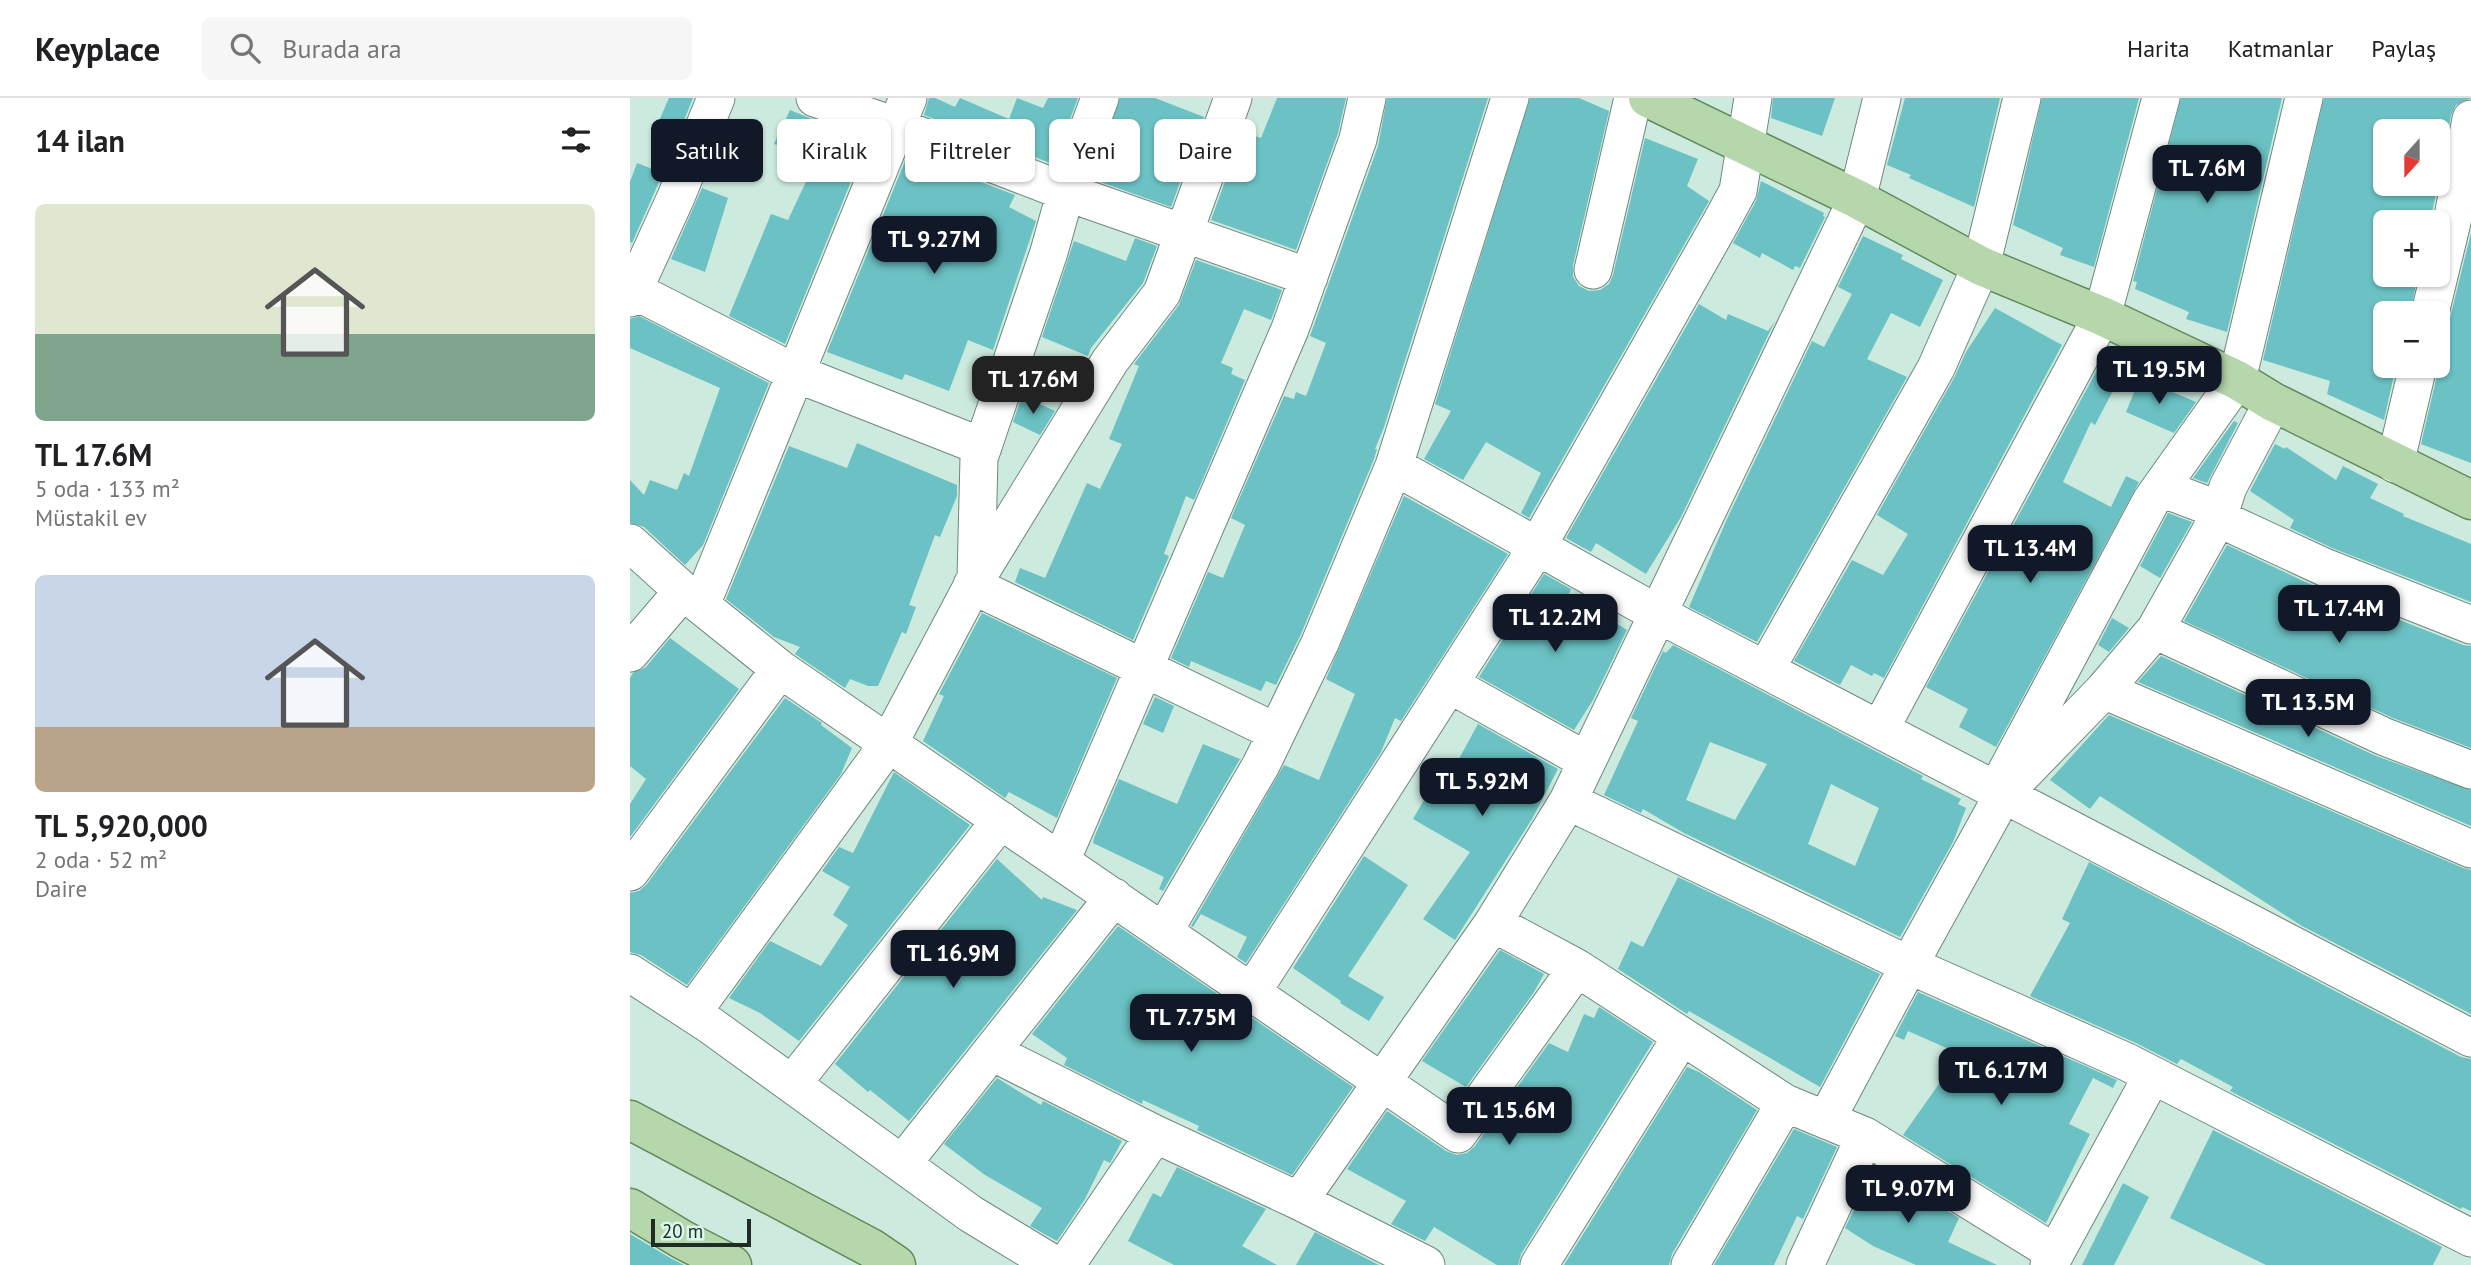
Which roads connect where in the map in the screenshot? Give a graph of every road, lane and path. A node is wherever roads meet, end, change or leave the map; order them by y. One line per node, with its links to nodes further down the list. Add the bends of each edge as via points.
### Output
1 (716, 98): 20 (street)
2 (815, 98): 14 (street)
3 (1100, 98): 17 (street)
4 (1367, 98): 23 (street, via 1358,139)
5 (1510, 98): 33 (street)
6 (1633, 98): 22 (street)
7 (1648, 98): 16 (main road)
8 (1753, 98): 16 (street)
9 (1882, 98): 18 (street)
10 (2022, 98): 21 (street)
11 (2161, 98): 26 (street)
12 (2304, 98): 29 (street)
13 (1225, 101): 19 (street)
14 (902, 112): 17 (street); 27 (street)
15 (2471, 119): 25 (street)
16 (1744, 144): 18 (main road); 38 (street, via 1738,191)
17 (1066, 192): 19 (street); 31 (street)
18 (1857, 199): 21 (main road); 41 (street)
19 (1183, 232): 23 (street); 39 (street, via 1162,293 1110,361)
20 (642, 243): 24 (street)
21 (1981, 266): 26 (main road); 47 (street, via 1930,380)
22 (1594, 270)
23 (1309, 277): 45 (street)
24 (632, 294): 27 (street)
25 (2433, 301)
26 (2102, 316): 29 (main road); 50 (street)
27 (795, 373): 31 (street); 40 (street)
28 (2415, 378): 32 (street)
29 (2237, 380): 30 (main road); 34 (street)
30 (2273, 402): 32 (main road); 36 (street, via 2228,487)
31 (982, 447): 39 (street)
32 (2395, 464): 35 (main road)
33 (1394, 466): 38 (street); 51 (street, via 1320,643)
34 (2161, 488): 36 (street, via 2206,505); 55 (street)
35 (2471, 500)
36 (2218, 518): 42 (street, via 2324,567); 43 (street)
37 (630, 542): 40 (street)
38 (1537, 547): 41 (street); 48 (street)
39 (974, 582): 45 (street); 52 (street)
40 (692, 598): 44 (street); 46 (street)
41 (1658, 614): 47 (street); 53 (street)
42 (2471, 625)
43 (2154, 629): 49 (street); 54 (street, via 2385,737)
44 (630, 653)
45 (1145, 668): 51 (street); 59 (street)
46 (780, 669): 52 (street); 60 (street)
47 (1766, 670): 50 (street)
48 (1449, 684): 53 (street); 67 (street)
49 (2104, 690): 55 (street); 58 (street)
50 (1880, 729): 55 (street)
51 (1276, 732): 63 (street)
52 (889, 743): 57 (street); 68 (street)
53 (1587, 761): 56 (street)
54 (2471, 770)
55 (2000, 791): 64 (street); 70 (street)
56 (1568, 801): 62 (street); 64 (street)
57 (1001, 820): 59 (street); 74 (street)
58 (2471, 849)
59 (1061, 860): 61 (street)
60 (630, 872)
61 (1114, 897): 63 (street); 71 (street)
62 (1493, 923): 65 (street); 73 (street)
63 (1164, 931): 67 (street)
64 (1909, 965): 72 (street); 77 (street)
65 (1577, 968): 69 (street); 73 (street, via 1458,1134)
66 (630, 973): 68 (street)
67 (1252, 992): 73 (street)
68 (692, 1013): 74 (street)
69 (1682, 1036): 75 (street); 91 (street)
70 (2471, 1038)
71 (992, 1052): 78 (street); 80 (street)
72 (2152, 1076): 83 (street); 85 (street)
73 (1381, 1080): 81 (street)
74 (792, 1084): 80 (street)
75 (1785, 1103): 77 (street); 92 (street)
76 (630, 1120): 87 (main road)
77 (1826, 1120): 79 (street)
78 (1155, 1134): 81 (street); 89 (street)
79 (1865, 1136): 85 (street); 93 (street)
80 (902, 1164): 88 (street, via 971,1214)
81 (1298, 1201): 90 (street)
82 (630, 1208): 84 (main road)
83 (2471, 1238)
84 (693, 1256): 86 (main road)
85 (2052, 1259)
86 (732, 1265)
87 (896, 1265)
88 (1055, 1265)
89 (1066, 1265)
90 (1426, 1265)
91 (1539, 1265)
92 (1690, 1265)
93 (1805, 1265)

